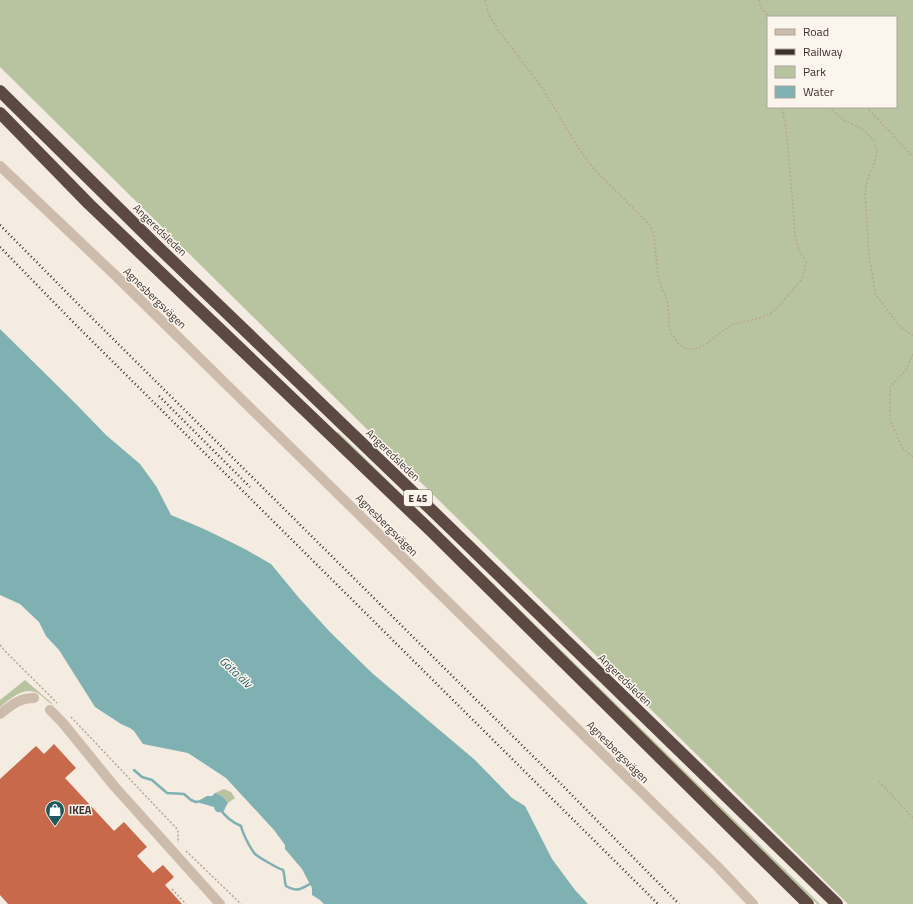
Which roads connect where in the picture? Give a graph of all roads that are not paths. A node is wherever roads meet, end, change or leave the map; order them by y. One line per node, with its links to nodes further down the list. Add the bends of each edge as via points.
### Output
1 (0, 91): 10 (highway, Angeredsleden / E 45, via 168,257)
2 (0, 113): 9 (highway, E 45, via 89,204 431,532)
3 (0, 166): 8 (street, Agnesbergsvägen, via 332,487)
4 (34, 698): 6 (street, via 25,698)
5 (54, 707): 7 (street, via 62,722 114,788)
6 (0, 714)
7 (220, 904)
8 (753, 904)
9 (808, 904)
10 (837, 904)

